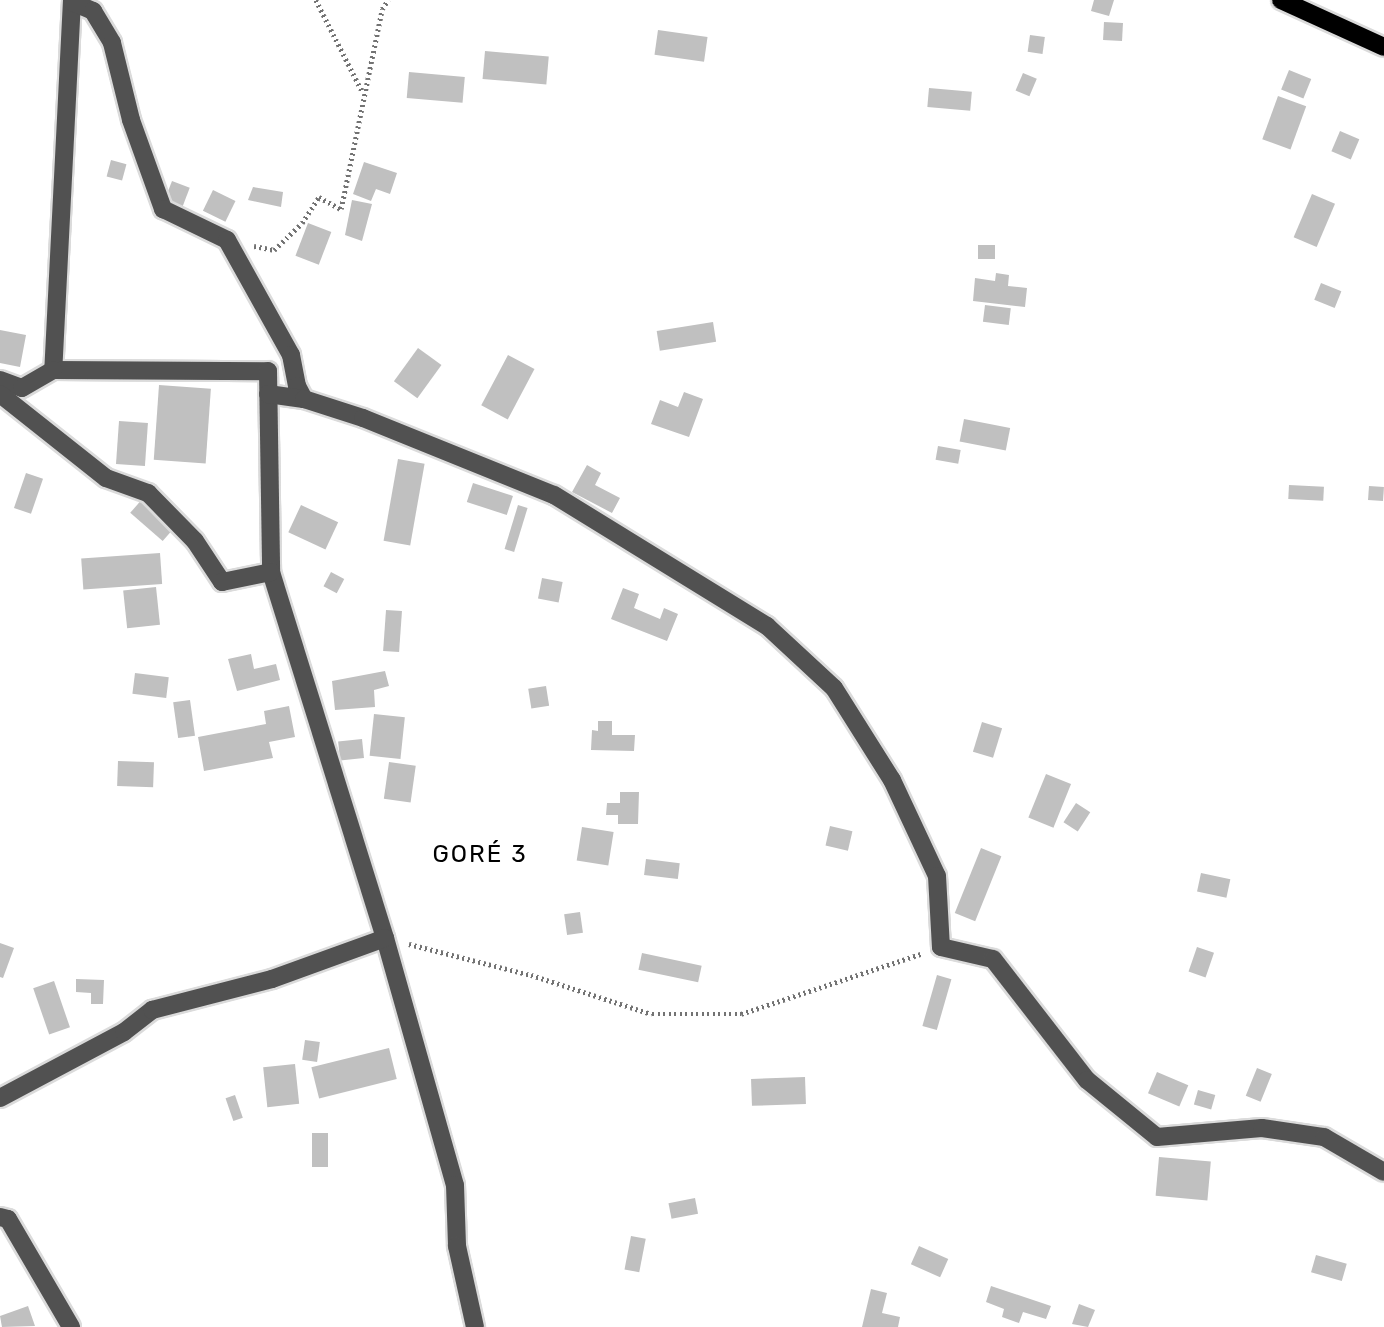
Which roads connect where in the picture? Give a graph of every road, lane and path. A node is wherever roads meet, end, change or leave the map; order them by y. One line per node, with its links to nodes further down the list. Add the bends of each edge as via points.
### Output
1 (316, 0): 6 (path)
2 (388, 0): 6 (path)
3 (1281, 0): 5 (main road)
4 (72, 1): 7 (street, via 93,11 112,43 131,120 163,209); 8 (street)
5 (1384, 47)
6 (363, 93): 7 (path, via 341,209 319,197 302,223 274,250)
7 (227, 240): 12 (street, via 291,355)
8 (53, 370): 9 (street, via 22,388); 11 (street, via 268,372)
9 (0, 380)
10 (0, 394): 13 (street, via 106,478 148,493 195,541 222,582)
11 (268, 394): 12 (street); 13 (street)
12 (304, 399): 15 (street, via 425,441 554,495 767,626 834,688 892,780 937,876)
13 (271, 572): 14 (street)
14 (385, 938): 15 (path, via 531,975 652,1014 741,1014); 16 (street, via 272,979 152,1010 124,1032); 20 (street, via 455,1185 457,1246)
15 (941, 947): 17 (street, via 993,959 1087,1080 1157,1137 1262,1128 1324,1137)
16 (0, 1098)
17 (1384, 1172)
18 (0, 1217): 19 (street, via 8,1219)
19 (71, 1327)
20 (475, 1327)

